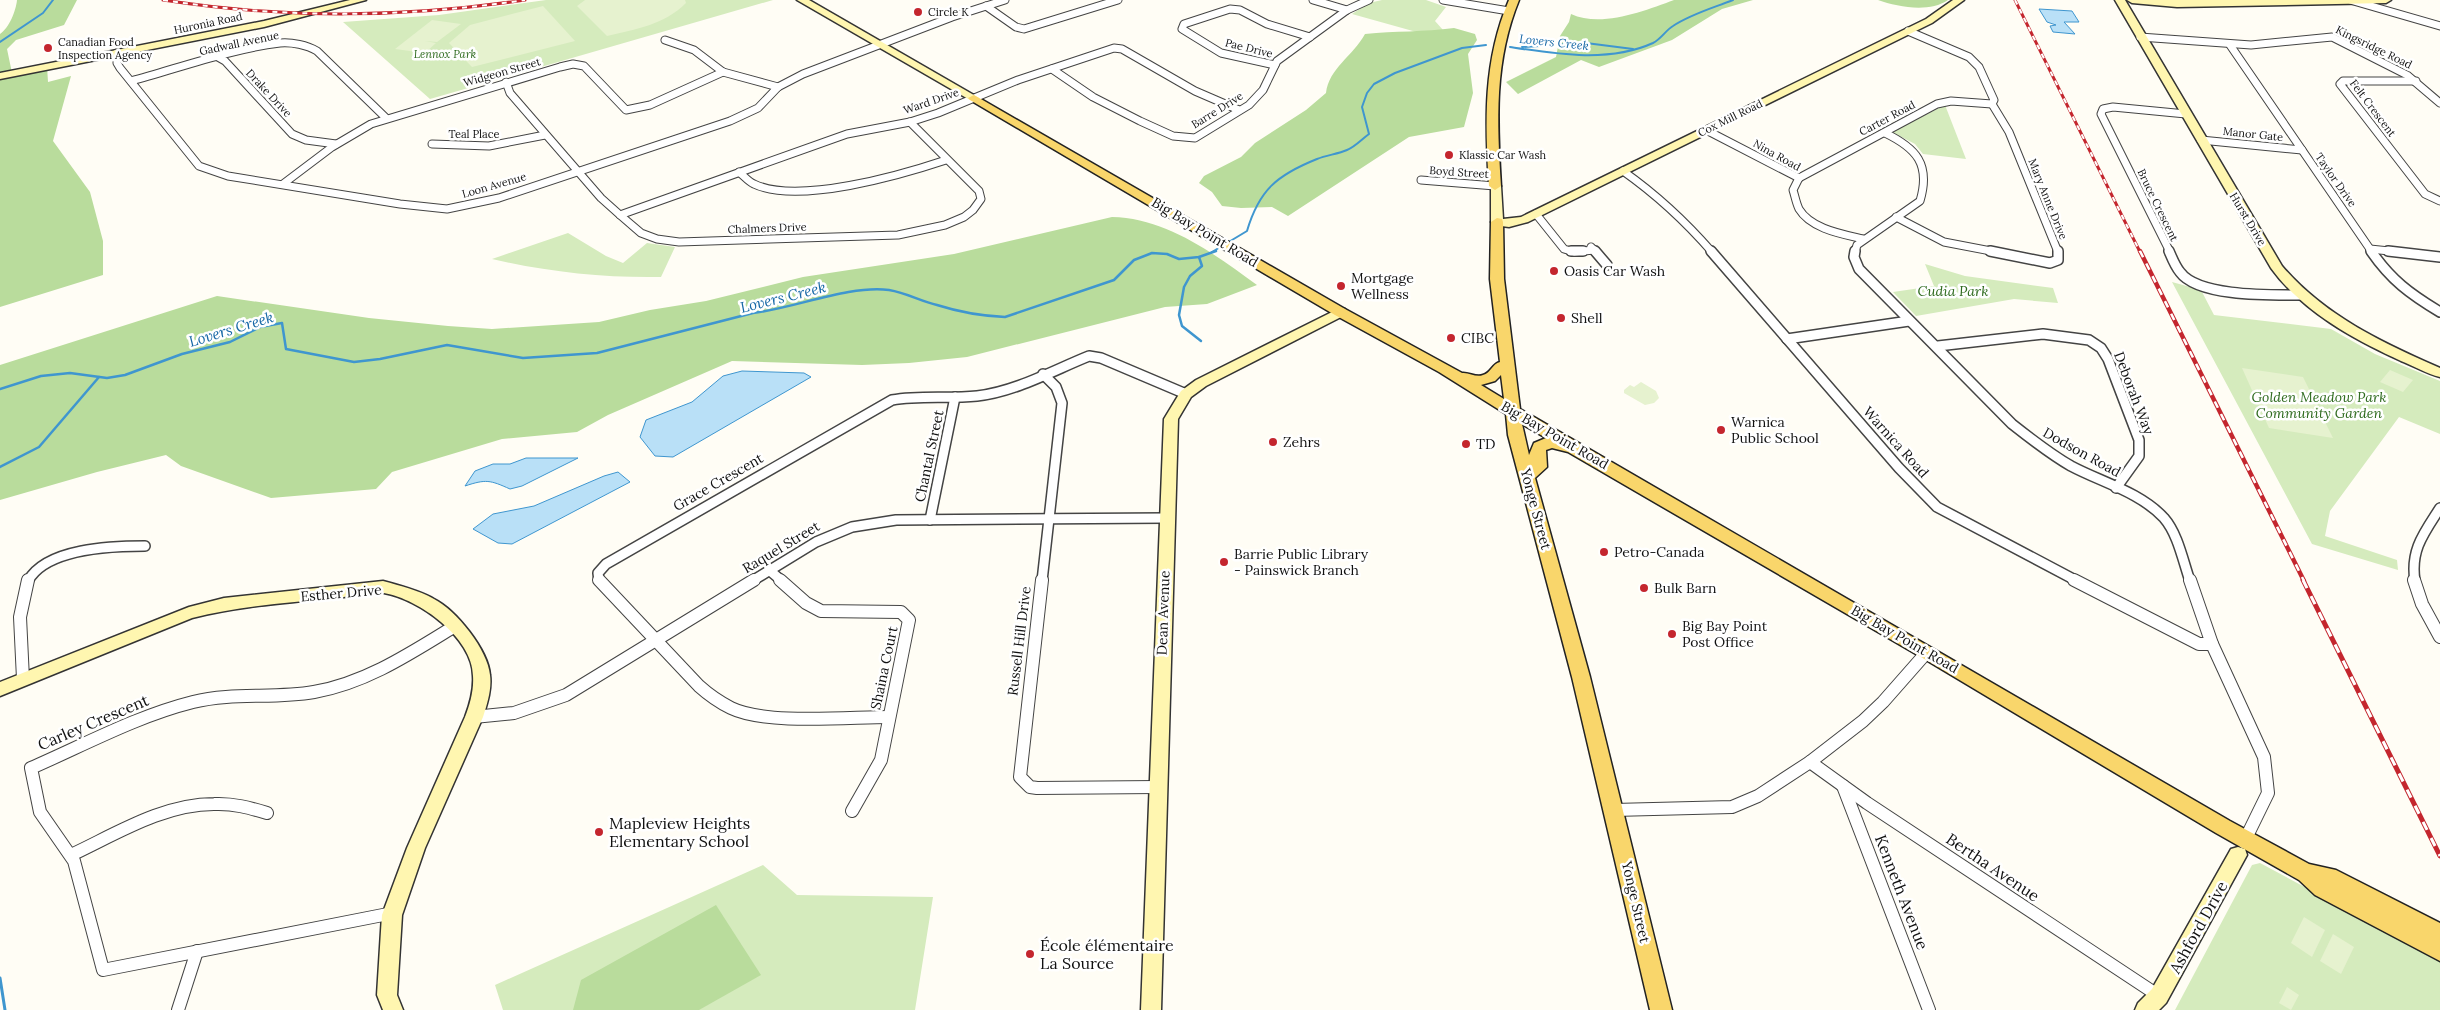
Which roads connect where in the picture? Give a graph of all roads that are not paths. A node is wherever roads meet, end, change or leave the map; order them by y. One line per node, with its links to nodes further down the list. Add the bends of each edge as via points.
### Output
1 (361, 0): 23 (street, Huronia Road, via 255,26)
2 (802, 0): 21 (street, Big Bay Point Road)
3 (1005, 0): 13 (street, Loon Avenue)
4 (1118, 0): 13 (street, via 1024,29)
5 (1313, 0): 15 (street)
6 (1369, 0): 15 (street, Barre Drive)
7 (1443, 0): 14 (street)
8 (1959, 0): 17 (street, Cox Mill Road)
9 (2120, 0): 19 (street, Hurst Drive)
10 (2132, 0): 12 (street, via 2177,4)
11 (2386, 0): 12 (street)
12 (2352, 1): 16 (street)
13 (986, 6): 21 (street, Loon Avenue)
14 (1511, 6): 54 (main road, Yonge Street, via 1497,49 1490,97)
15 (1347, 10): 18 (street, Barre Drive)
16 (2440, 26)
17 (1908, 31): 35 (street, Mary Anne Drive, via 1969,57 1979,66 1994,100); 40 (street, Cox Mill Road)
18 (1310, 37): 25 (street, Barre Drive); 25 (street, Pae Drive, via 1267,24 1240,10 1230,9 1184,24 1182,29 1221,53)
19 (2140, 37): 22 (street, Kingsridge Road); 37 (street, Hurst Drive)
20 (665, 40): 27 (street, via 694,50)
21 (882, 44): 32 (street, Loon Avenue, via 803,74); 33 (street, Big Bay Point Road)
22 (2230, 45): 30 (street, Kingsridge Road, via 2287,44 2328,36 2382,60); 46 (street, Taylor Drive)
23 (117, 53): 28 (street, Huronia Road); 29 (street, Loon Avenue, via 117,63)
24 (218, 57): 29 (street, Gadwall Avenue); 38 (street, Gadwall Avenue, via 282,43 309,46); 44 (street, Drake Drive, via 292,134 306,140)
25 (1275, 65): 36 (street, Barre Drive, via 1263,90)
26 (1052, 69): 33 (street, Ward Drive); 36 (street, Ward Drive, via 1106,50 1122,49 1195,91); 36 (street, Barre Drive, via 1093,97 1184,139 1195,138)
27 (724, 72): 31 (street, Widgeon Street, via 680,93 626,110 584,66 573,64); 32 (street)
28 (0, 76)
29 (131, 81): 53 (street, Loon Avenue, via 199,166 228,176)
30 (2416, 81): 34 (street, Kingsridge Road); 55 (street, Felt Crescent, via 2343,81 2340,84 2425,194)
31 (506, 82): 38 (street, Widgeon Street); 42 (street, Chalmers Drive, via 510,93)
32 (778, 88): 48 (street, Loon Avenue, via 758,108 730,121)
33 (974, 98): 39 (street, Ward Drive); 65 (main road, Big Bay Point Road)
34 (2440, 103)
35 (1992, 104): 41 (street, Carter Road, via 1951,101 1937,104); 58 (street, Mary Anne Drive, via 2009,132 2058,252 2058,260 2050,264 1965,248 1944,242)
36 (1239, 110)
37 (2186, 114): 43 (street, Hurst Drive); 64 (street, Bruce Crescent, via 2113,107 2103,109 2100,114 2180,273 2187,280 2208,288)
38 (386, 118): 44 (street, Widgeon Street, via 363,127)
39 (910, 122): 47 (street, Chalmers Drive); 50 (street, Ward Drive, via 847,134)
40 (1706, 130): 49 (street, Cox Mill Road); 51 (street, Nina Road)
41 (1885, 133): 51 (street, Carter Road); 58 (street, via 1916,153 1922,171 1924,192 1920,201)
42 (545, 135): 45 (street, Teal Place, via 491,147); 48 (street, Chalmers Drive)
43 (2201, 140): 46 (street, Manor Gate); 64 (street, Hurst Drive, via 2277,268)
44 (336, 144): 53 (street, Widgeon Street)
45 (432, 144)
46 (2302, 150): 61 (street, Taylor Drive)
47 (946, 160): 50 (street, via 881,180 839,187 762,188 743,179); 56 (street, Chalmers Drive, via 979,191 981,199 964,217 918,232 679,242 657,240 641,233)
48 (577, 171): 53 (street, Loon Avenue, via 499,198 447,209); 56 (street, Chalmers Drive)
49 (1623, 171): 57 (street, Cox Mill Road); 68 (street, Warnica Road, via 1658,195 1687,223)
50 (739, 172): 56 (street, Ward Drive)
51 (1800, 178): 60 (street, Nina Road, via 1793,190 1800,210 1808,218 1841,234)
52 (1421, 180): 54 (street, Boyd Street)
53 (283, 184)
54 (1495, 186): 59 (street, Yonge Street)
55 (2440, 201)
56 (620, 214)
57 (1536, 214): 59 (street, Cox Mill Road, via 1509,224); 63 (street, via 1564,249 1574,252 1592,248)
58 (1896, 217): 60 (street)
59 (1497, 222): 70 (main road, Yonge Street, via 1497,279)
60 (1863, 239): 67 (street, Dodson Road, via 1857,245 1854,257 1859,269)
61 (2370, 249): 62 (street); 66 (street, Taylor Drive, via 2399,286)
62 (2440, 256)
63 (1606, 265)
64 (2300, 295): 72 (street, Hurst Drive, via 2360,336)
65 (1340, 312): 71 (main road, Big Bay Point Road); 74 (street, Dean Avenue, via 1208,378)
66 (2440, 312)
67 (1909, 321): 68 (street); 69 (street, Dodson Road)
68 (1787, 339): 89 (street, Warnica Road, via 1899,468 1937,506 1960,521 2199,644)
69 (1938, 346): 79 (street, Dodson Road, via 2012,424 2035,443); 79 (street, Deborah Way, via 2043,334 2089,340 2102,348 2140,440 2139,456)
70 (1507, 364): 71 (main road, via 1499,367 1496,375 1477,381); 76 (main road, Yonge Street)
71 (1444, 369): 76 (main road, Big Bay Point Road)
72 (2440, 373)
73 (1043, 374): 74 (street, Grace Crescent, via 1095,356); 75 (street, Grace Crescent, via 1002,391); 82 (street, Russell Hill Drive, via 1056,387 1062,403)
74 (1186, 394): 81 (street, Dean Avenue, via 1174,411 1170,427)
75 (955, 397): 83 (street, Chantal Street); 88 (street, Grace Crescent, via 908,397 883,404 606,564 598,579)
76 (1513, 411): 77 (main road, Big Bay Point Road); 78 (main road, Yonge Street)
77 (1584, 454): 78 (main road, via 1556,443 1545,444 1537,452 1540,467); 90 (main road, Big Bay Point Road)
78 (1527, 476): 98 (main road, Yonge Street)
79 (2116, 488): 89 (street, Dodson Road, via 2146,503 2165,519 2175,537)
80 (2440, 508): 87 (street, via 2418,542 2412,567 2416,591)
81 (1166, 518): 82 (street, Raquel Street); 97 (street, Dean Avenue)
82 (1048, 519): 83 (street, Raquel Street); 97 (street, Russell Hill Drive, via 1020,777 1030,787 1037,788)
83 (930, 520): 85 (street, Raquel Street, via 880,521 852,527 816,542)
84 (145, 546): 91 (street, via 103,547 59,558 38,568 28,579 20,622)
85 (770, 570): 88 (street, Raquel Street); 94 (street, Shaina Court, via 806,603 821,610 894,612 906,616 908,626)
86 (455, 626): 91 (street, Esther Drive, via 431,604 383,587 224,604 189,613); 93 (street, Esther Drive, via 470,644 480,664 482,689); 102 (street, Carley Crescent, via 373,672 342,685 304,694 232,696 193,702 159,713 31,768 40,812)
87 (2440, 637)
88 (656, 641): 93 (street, Raquel Street, via 566,695 514,713); 94 (street, Grace Crescent, via 707,693 722,704 742,712 782,718)
89 (2212, 644): 101 (street, Dodson Road, via 2264,757 2268,793)
90 (1927, 652): 95 (street, via 1870,715); 101 (main road, Big Bay Point Road)
91 (23, 679): 92 (street, Esther Drive)
92 (0, 689)
93 (474, 717): 104 (street, Esther Drive, via 416,848)
94 (889, 717): 99 (street, Shaina Court, via 881,760)
95 (1810, 762): 96 (street, Bertha Avenue); 98 (street, via 1758,796 1732,807)
96 (1842, 786): 107 (street, Bertha Avenue); 112 (street, Kenneth Avenue)
97 (1158, 788): 110 (street, Dean Avenue)
98 (1614, 810): 111 (main road, Yonge Street)
99 (852, 811)
100 (267, 813): 102 (street, via 225,804 186,805)
101 (2241, 847): 103 (main road, Big Bay Point Road); 107 (street, Ashford Drive)
102 (71, 855): 106 (street, Carley Crescent, via 103,970)
103 (2306, 873): 105 (main road, Big Bay Point Road, via 2322,888)
104 (393, 913): 106 (street, Carley Crescent); 109 (street, Esther Drive, via 387,995)
105 (2438, 941)
106 (197, 952): 108 (street)
107 (2152, 1003)
108 (178, 1010)
109 (393, 1010)
110 (1151, 1010)
111 (1661, 1010)
112 (1928, 1010)

